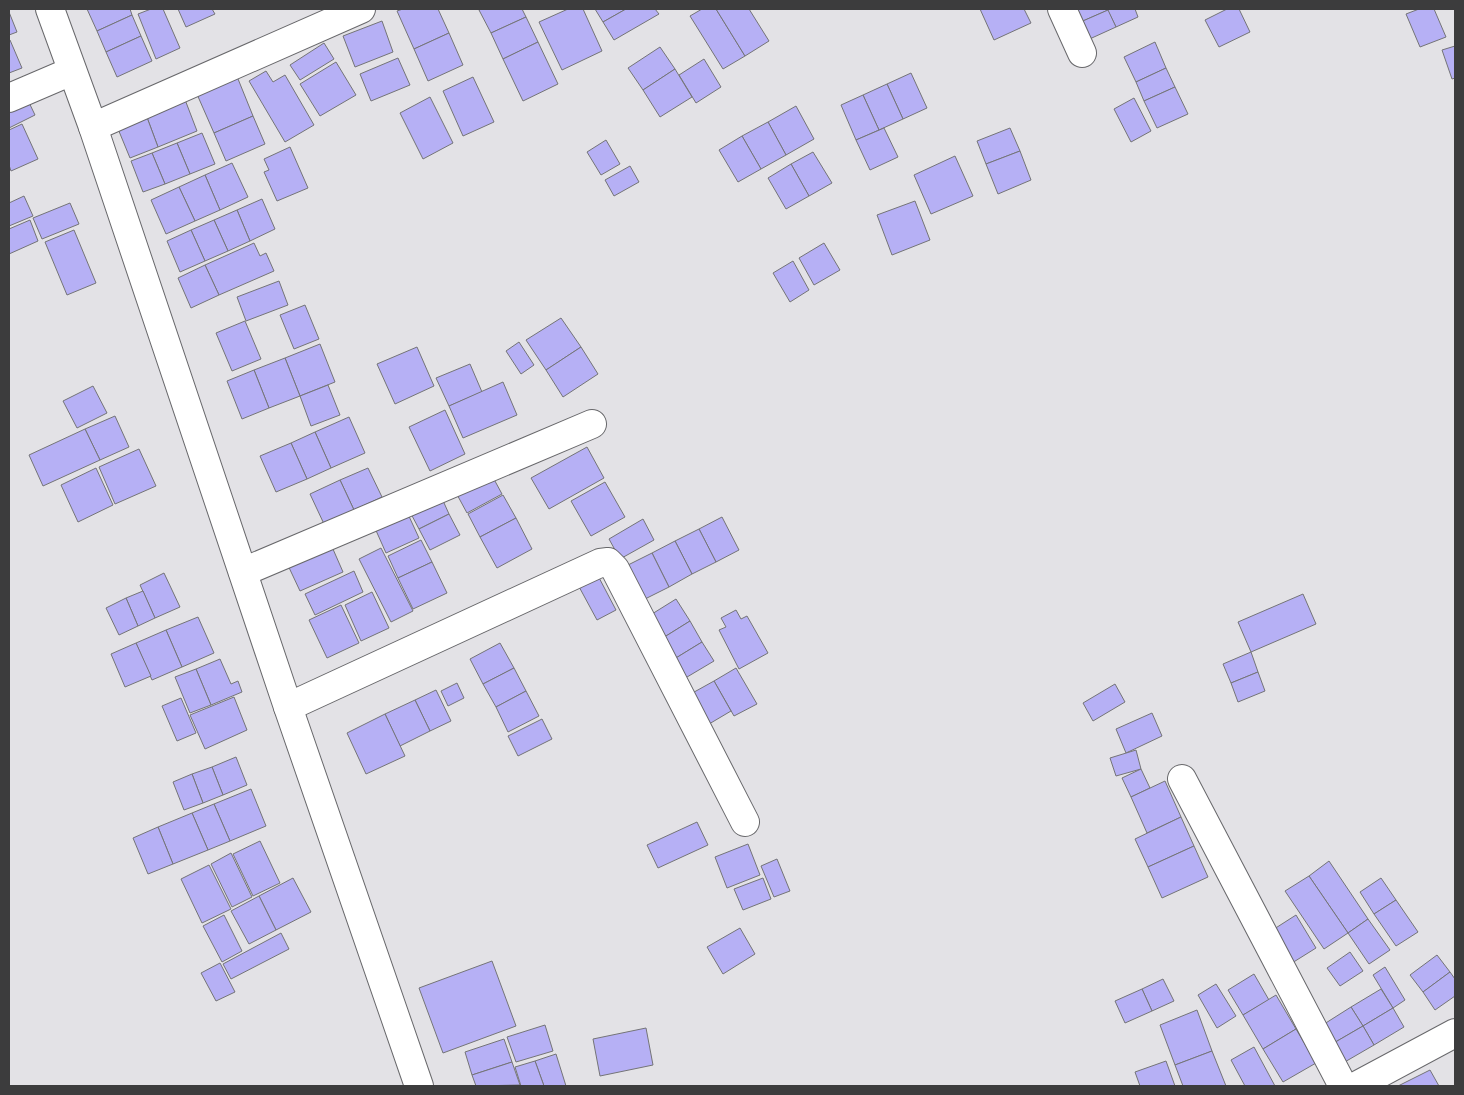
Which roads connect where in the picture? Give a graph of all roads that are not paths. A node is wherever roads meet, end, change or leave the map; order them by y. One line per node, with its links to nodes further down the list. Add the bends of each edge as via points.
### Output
1 (50, 9): 5 (street)
2 (361, 9): 7 (street)
3 (1062, 9): 4 (street)
4 (1082, 53)
5 (72, 71): 6 (street); 7 (street)
6 (9, 98)
7 (93, 127): 9 (street)
8 (592, 424): 9 (street)
9 (243, 572): 10 (street)
10 (288, 707): 12 (street, via 608,562 615,569); 14 (street)
11 (1182, 780): 15 (street)
12 (746, 822)
13 (1455, 1033): 16 (street)
14 (419, 1086)
15 (1343, 1086)
16 (1356, 1086)

